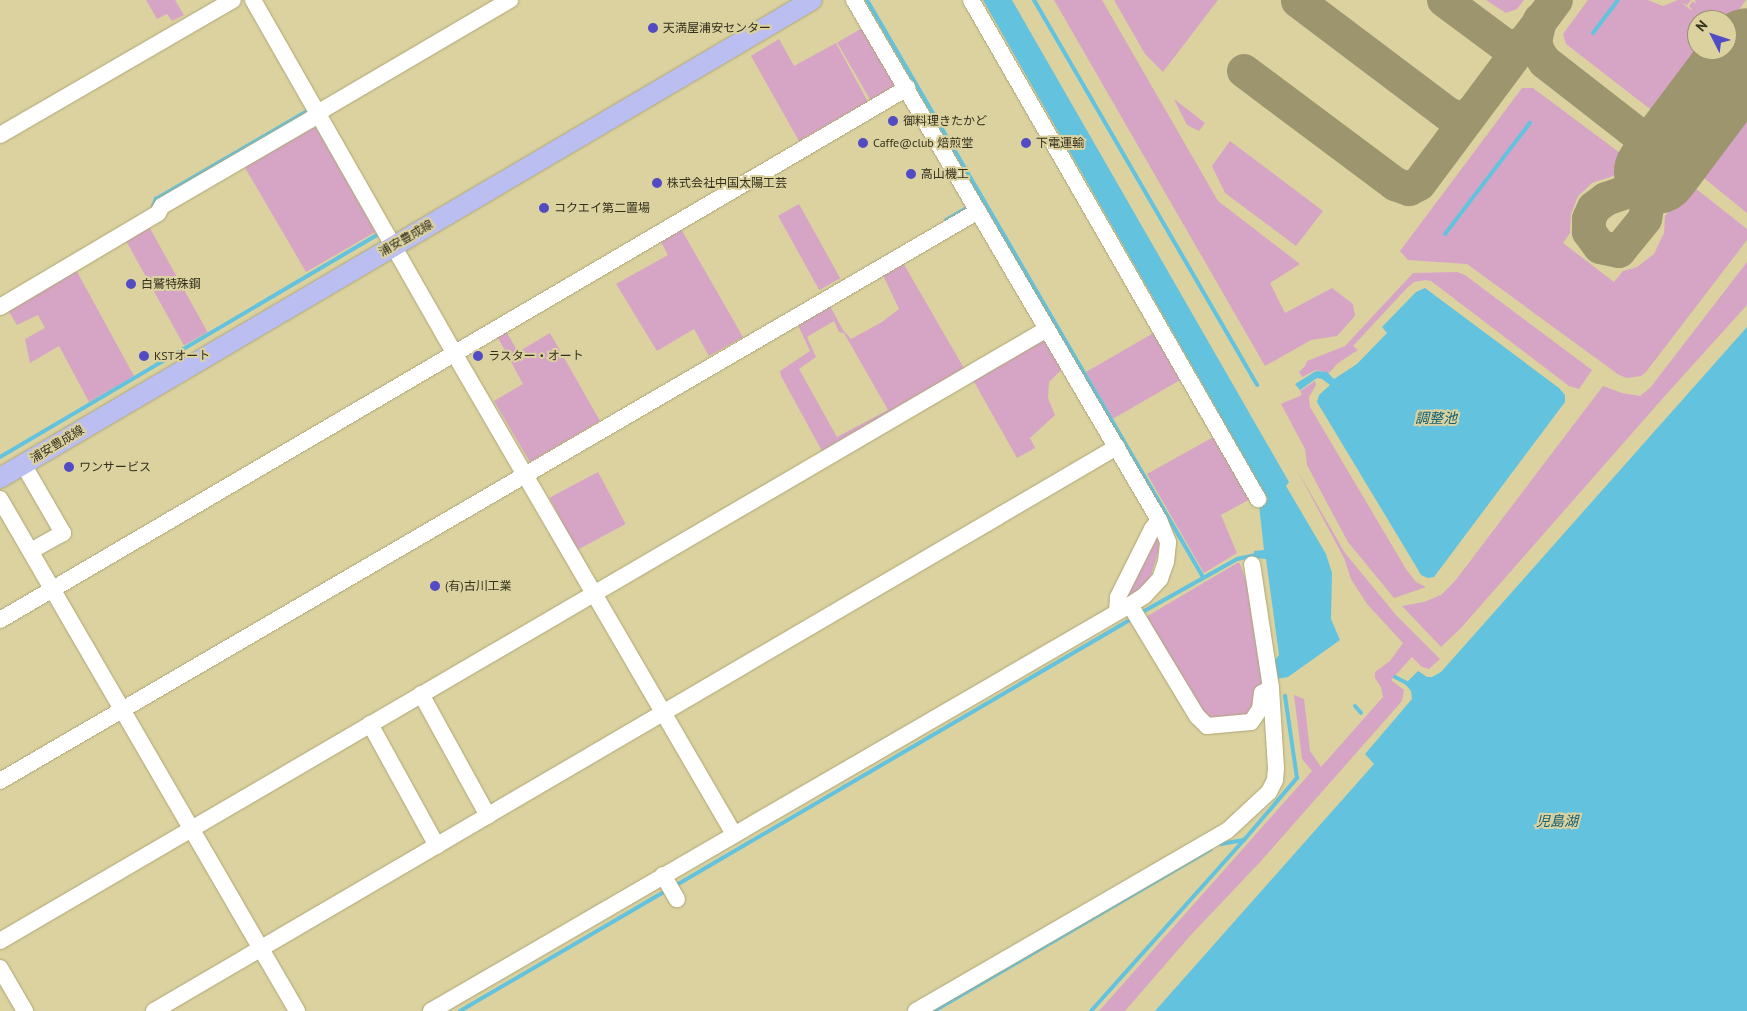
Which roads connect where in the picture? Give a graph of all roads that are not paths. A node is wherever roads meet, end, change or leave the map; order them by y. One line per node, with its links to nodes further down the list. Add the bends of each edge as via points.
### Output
1 (233, 0): 9 (street)
2 (253, 0): 8 (street)
3 (510, 0): 8 (street)
4 (812, 0): 11 (main road, 浦安豊成線)
5 (854, 0): 7 (street)
6 (971, 0): 20 (street)
7 (907, 88): 10 (street); 14 (street)
8 (318, 114): 11 (street); 12 (street)
9 (0, 135)
10 (978, 211): 13 (street); 17 (street)
11 (394, 246): 14 (street); 16 (main road, 浦安豊成線)
12 (0, 307)
13 (1047, 329): 15 (street); 25 (street)
14 (454, 353): 17 (street); 24 (street)
15 (1117, 448): 21 (street); 31 (street)
16 (23, 464): 18 (main road, 浦安豊成線); 22 (street, via 62,533)
17 (525, 473): 25 (street); 30 (street)
18 (0, 478)
19 (0, 499): 22 (street)
20 (1258, 499)
21 (1159, 520): 26 (street, via 1118,597); 26 (street, via 1168,542 1166,562 1160,579)
22 (31, 551): 24 (street)
23 (1252, 564): 28 (street)
24 (54, 589): 27 (street); 30 (street)
25 (594, 593): 29 (street); 31 (street)
26 (1129, 611): 28 (street, via 1197,716 1207,726 1251,722 1260,709 1262,693); 36 (street)
27 (0, 620)
28 (1271, 688): 45 (street, via 1275,780 1269,792 1244,817 1227,831)
29 (421, 694): 32 (street); 34 (street)
30 (122, 710): 33 (street); 35 (street)
31 (664, 713): 34 (street); 36 (street)
32 (370, 724): 35 (street); 37 (street)
33 (0, 781)
34 (488, 816): 37 (street)
35 (191, 828): 38 (street); 39 (street)
36 (734, 834): 44 (street, via 670,887)
37 (437, 846): 39 (street)
38 (0, 941)
39 (261, 949): 42 (street); 43 (street)
40 (0, 968): 41 (street)
41 (25, 1011)
42 (154, 1011)
43 (297, 1011)
44 (431, 1011)
45 (916, 1011)

